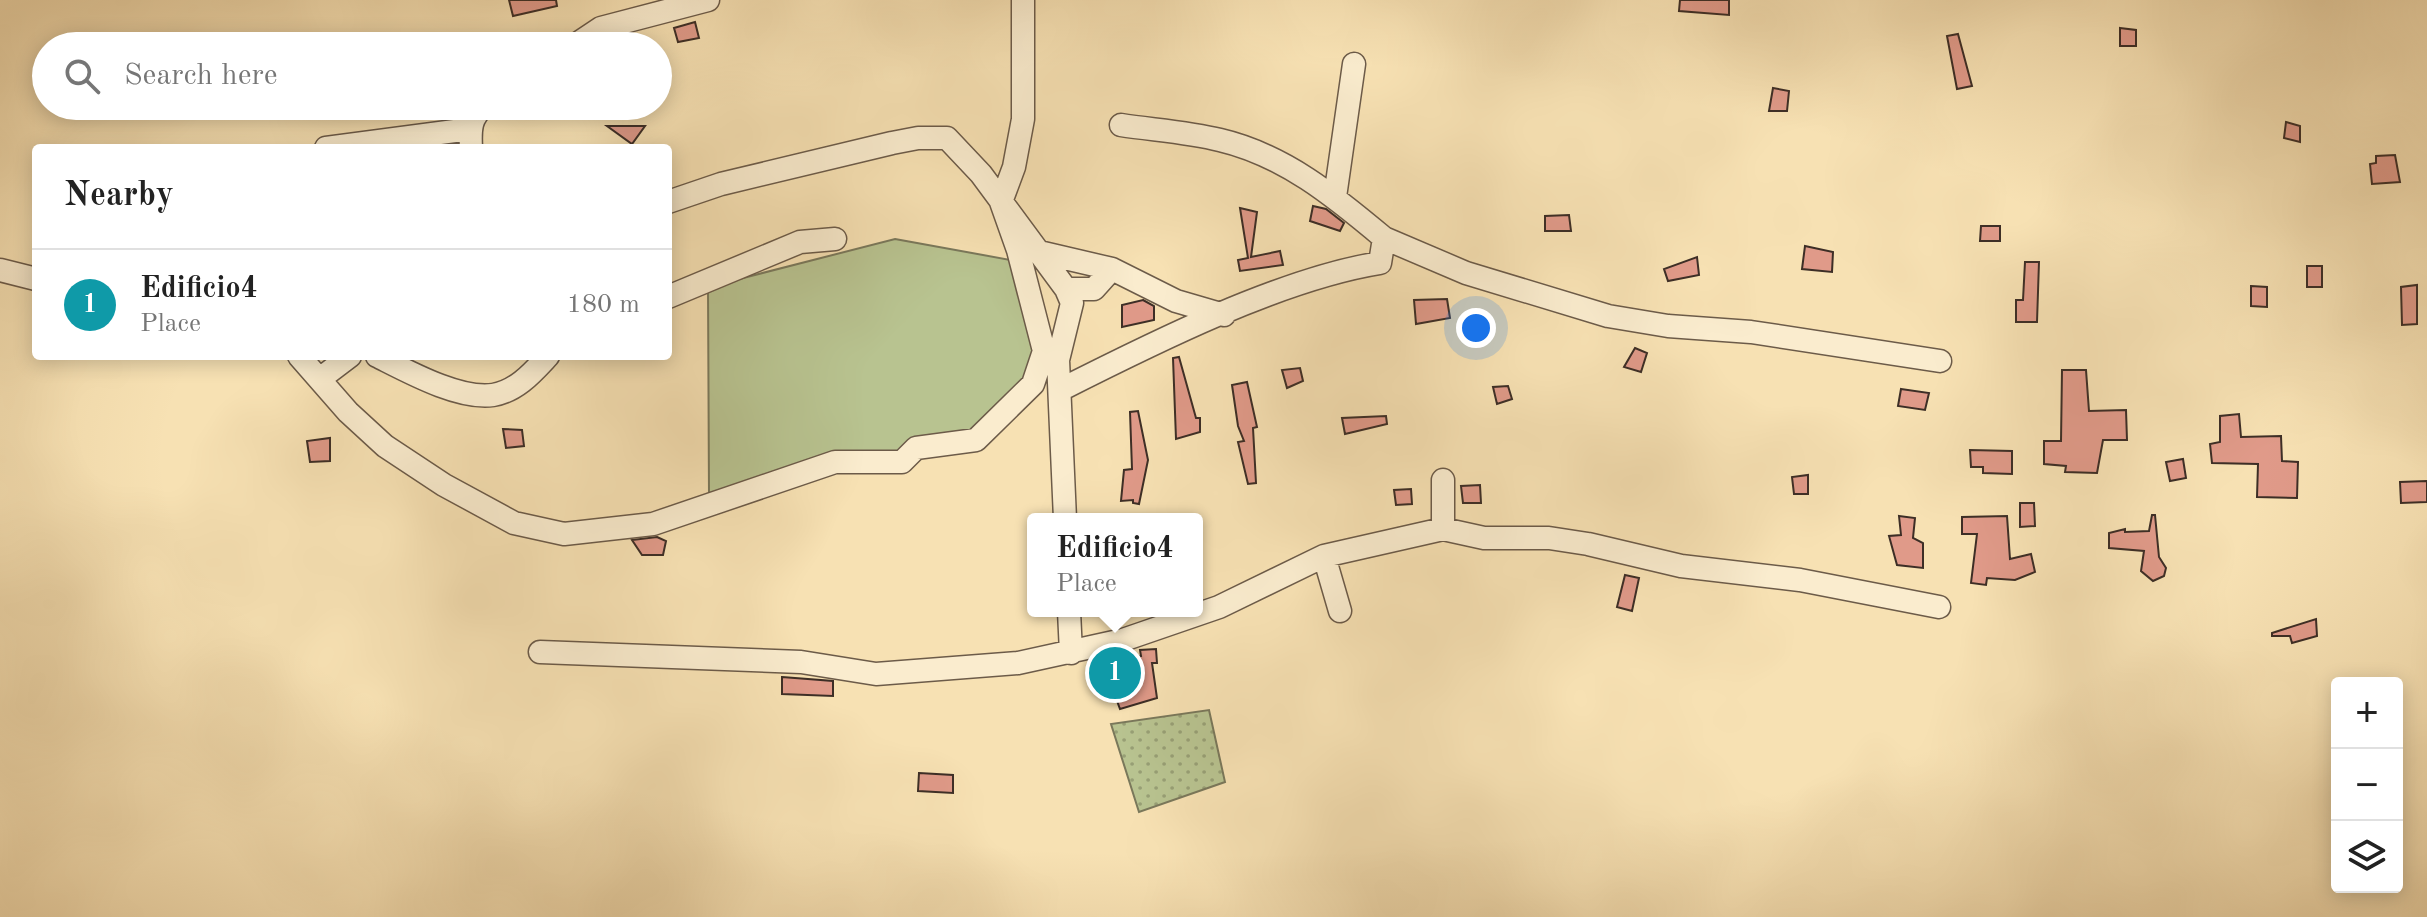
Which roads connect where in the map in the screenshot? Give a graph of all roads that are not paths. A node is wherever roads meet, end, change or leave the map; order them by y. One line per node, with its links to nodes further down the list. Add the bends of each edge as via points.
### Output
1 (708, 0): 3 (street)
2 (1023, 0): 10 (street, via 1023,119)
3 (595, 32)
4 (1354, 64): 8 (street)
5 (1121, 125): 8 (street, via 1221,140 1287,165)
6 (470, 139): 7 (street)
7 (390, 144)
8 (1335, 197): 11 (street)
9 (672, 201): 10 (street, via 804,164 940,137 981,174)
10 (1001, 202): 13 (street); 27 (street, via 1044,351 1033,384 976,440 916,448 902,462 835,462 653,524 564,534 514,523 444,485 385,446)
11 (1384, 238): 14 (street); 15 (street)
12 (835, 239): 20 (street, via 800,242)
13 (1039, 252): 16 (street); 19 (street)
14 (1426, 256): 15 (street); 26 (street, via 1608,316)
15 (1380, 263): 21 (street, via 1343,269)
16 (1112, 269): 19 (street, via 1094,289); 21 (street, via 1176,301)
17 (0, 270): 18 (street)
18 (32, 278)
19 (1066, 289): 28 (street, via 1072,303 1058,360)
20 (672, 295)
21 (1224, 315): 28 (street)
22 (303, 360): 27 (street)
23 (345, 360): 27 (street)
24 (385, 360): 25 (street, via 434,385 492,395 527,379)
25 (544, 360)
26 (1940, 361)
27 (321, 378)
28 (1060, 390): 30 (street)
29 (1443, 480): 31 (street)
30 (1065, 513)
31 (1443, 529): 32 (street); 33 (street, via 1484,538 1588,544 1681,566 1800,580)
32 (1324, 556): 34 (street); 35 (street)
33 (1939, 607)
34 (1340, 611)
35 (1203, 612)
36 (1069, 617): 39 (street)
37 (1190, 617): 39 (street)
38 (540, 652): 39 (street, via 801,662 876,674 1018,663)
39 (1071, 653)

